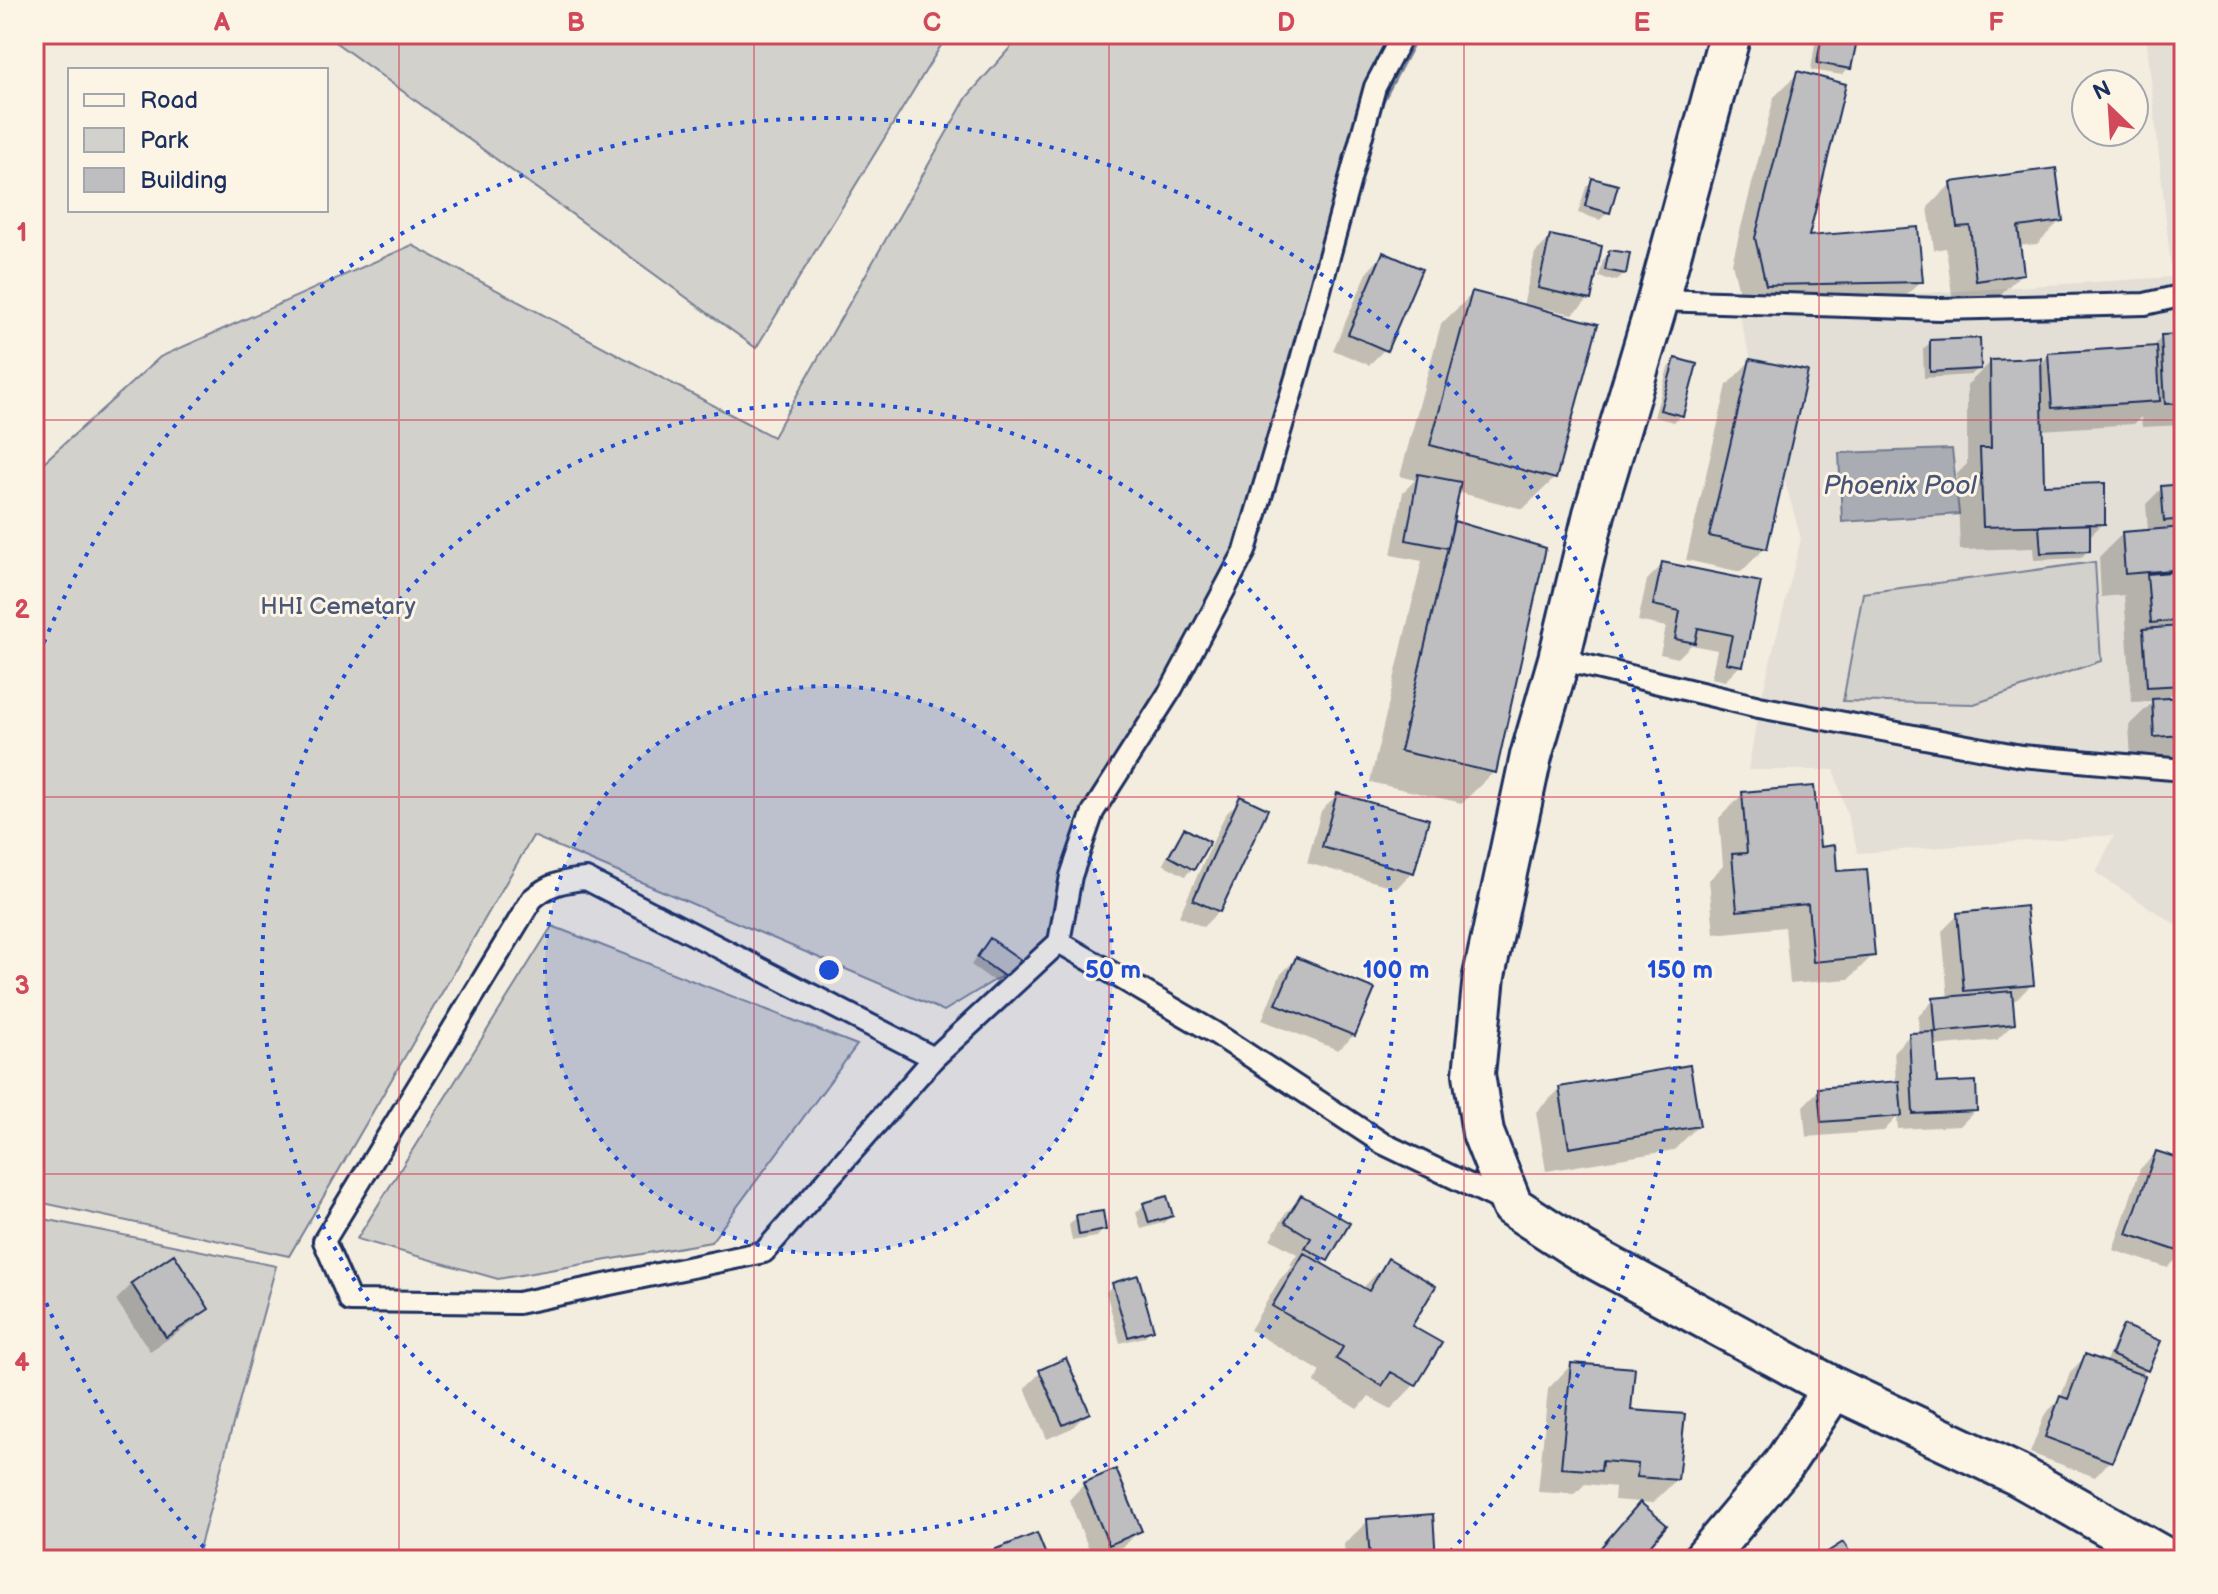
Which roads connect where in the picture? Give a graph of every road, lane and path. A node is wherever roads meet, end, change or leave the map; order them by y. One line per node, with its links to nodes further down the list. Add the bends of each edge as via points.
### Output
1 (1403, 34): 7 (lane, via 1375,87 1245,551 1172,688 1093,812 1071,876)
2 (1730, 34): 4 (street)
3 (2184, 295): 4 (lane, via 2145,304 1939,309)
4 (1658, 300): 5 (street, via 1594,514)
5 (1559, 659): 6 (lane, via 1759,707 2021,756); 9 (street, via 1531,756 1484,976 1474,1074 1483,1133)
6 (2184, 770)
7 (1059, 942): 8 (lane); 9 (lane, via 1215,1033 1382,1143)
8 (934, 1058): 8 (lane, via 764,1252 518,1303 350,1301 324,1241 532,899 560,881 586,879)
9 (1512, 1206): 10 (street, via 1583,1252)
10 (1834, 1388): 11 (street, via 1783,1465); 12 (street, via 2018,1475)
11 (1703, 1560)
12 (2168, 1560)

